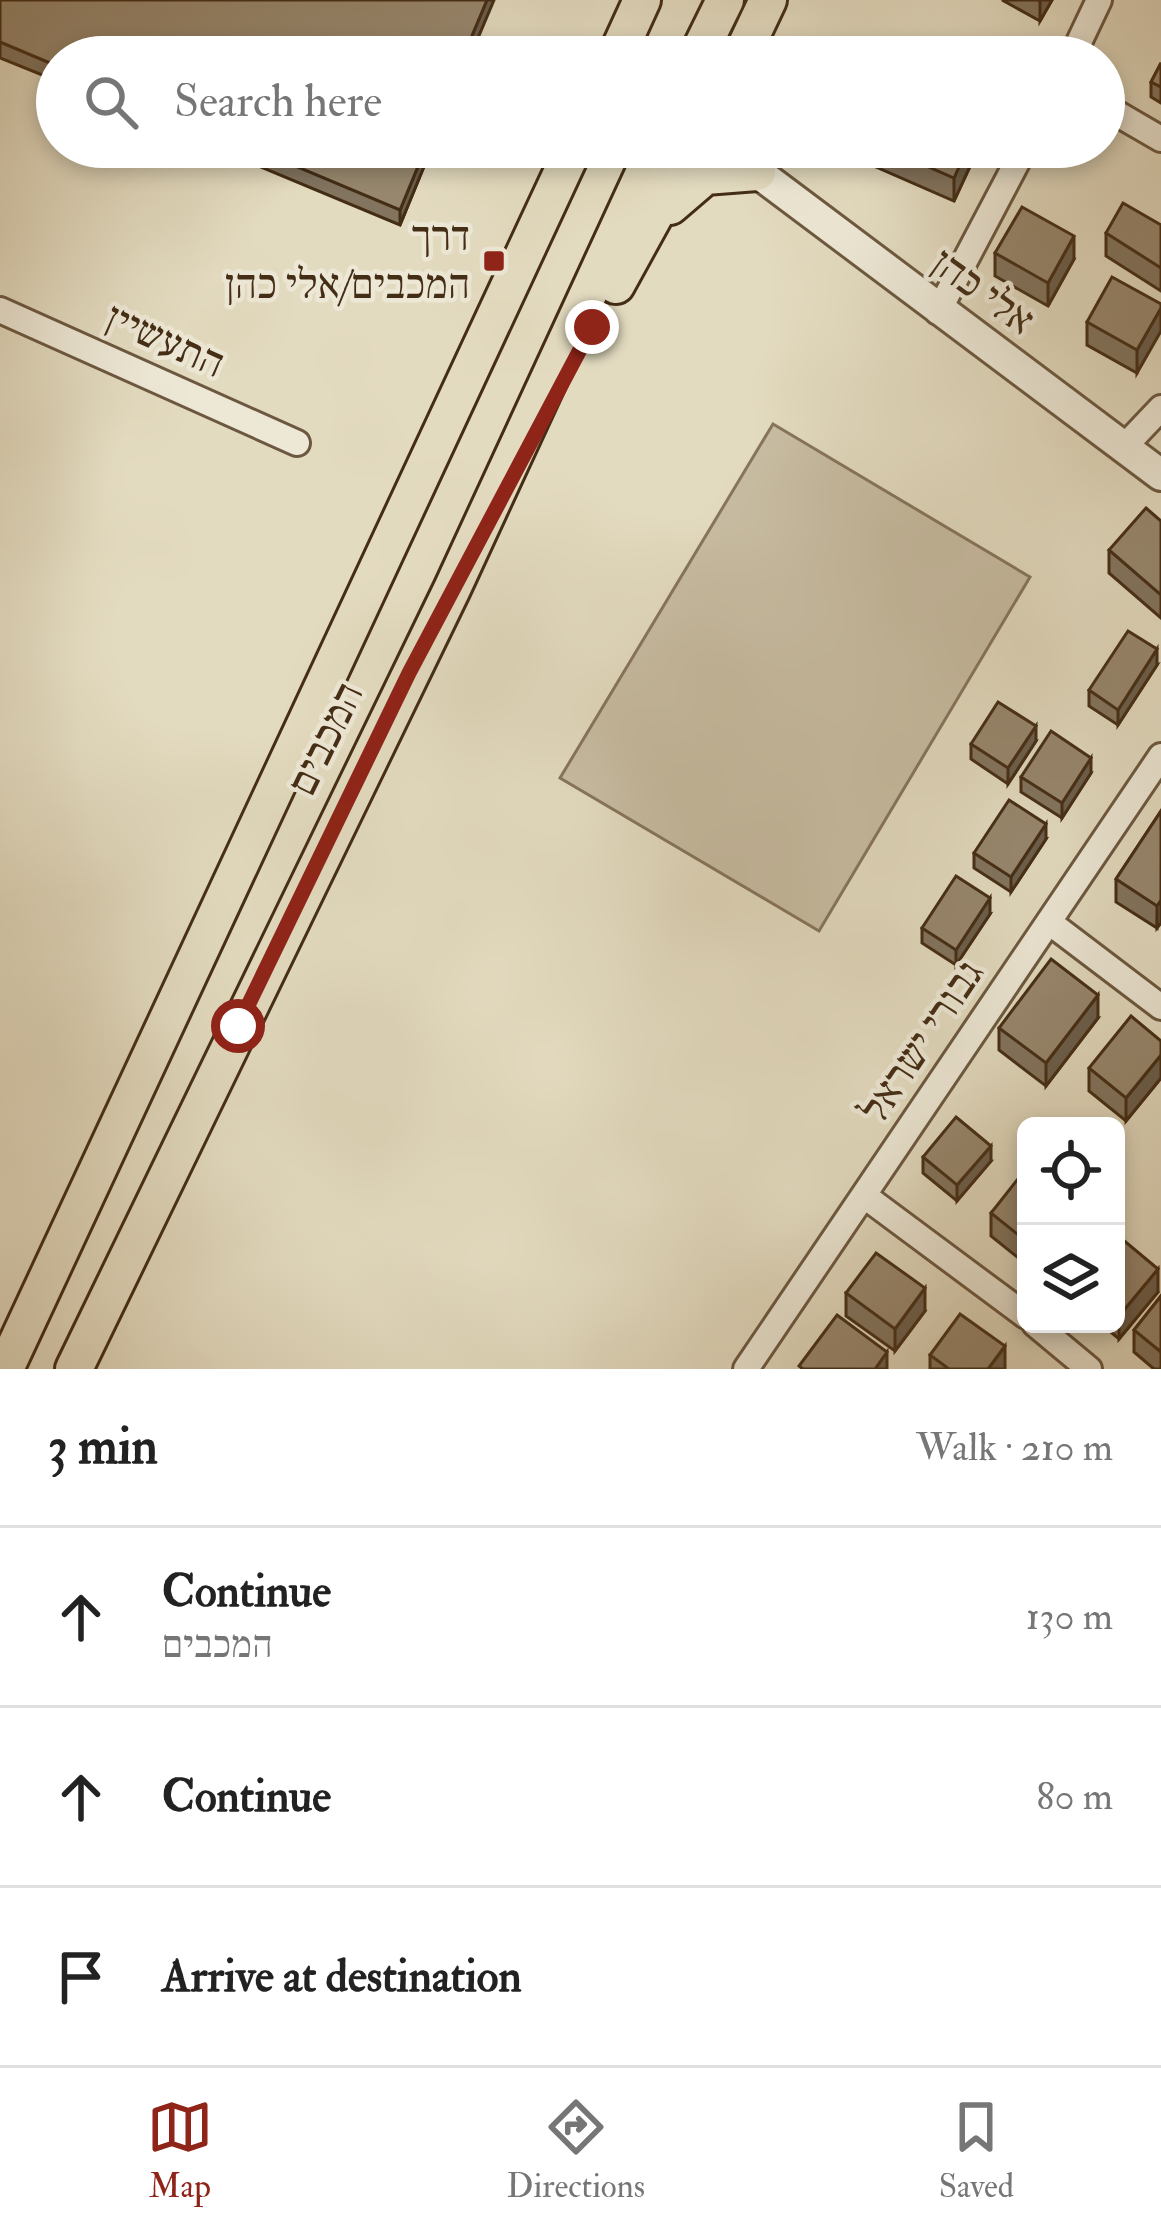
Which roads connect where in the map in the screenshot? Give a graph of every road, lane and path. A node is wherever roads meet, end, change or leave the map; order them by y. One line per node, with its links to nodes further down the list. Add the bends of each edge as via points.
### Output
1 (642, 0): 5 (main road)
2 (725, 0): 6 (main road)
3 (768, 0): 7 (main road)
4 (1099, 0): 8 (street)
5 (626, 36)
6 (708, 36)
7 (751, 36)
8 (1082, 36)
9 (1125, 118): 10 (street)
10 (1161, 139)
11 (564, 168): 31 (main road, המכבים)
12 (646, 168): 24 (main road, המכבים)
13 (681, 168): 17 (main road)
14 (726, 168): 17 (main road, via 676,197)
15 (756, 168): 19 (street, אלי כהן)
16 (1014, 168): 19 (street)
17 (610, 297): 24 (main road)
18 (0, 310): 21 (street, התעשיין)
19 (938, 312): 22 (street, אלי כהן)
20 (1161, 408): 22 (street)
21 (298, 443)
22 (1124, 447): 23 (street, אלי כהן)
23 (1161, 475)
24 (452, 589): 32 (main road, המכבים)
25 (1161, 756): 26 (street, גבורי ישראל)
26 (1049, 922): 27 (street); 28 (street, גבורי ישראל)
27 (1161, 1007)
28 (866, 1197): 29 (street); 33 (street, גבורי ישראל)
29 (1017, 1309)
30 (1047, 1333): 34 (street)
31 (5, 1369)
32 (74, 1369)
33 (746, 1369)
34 (1089, 1369)

